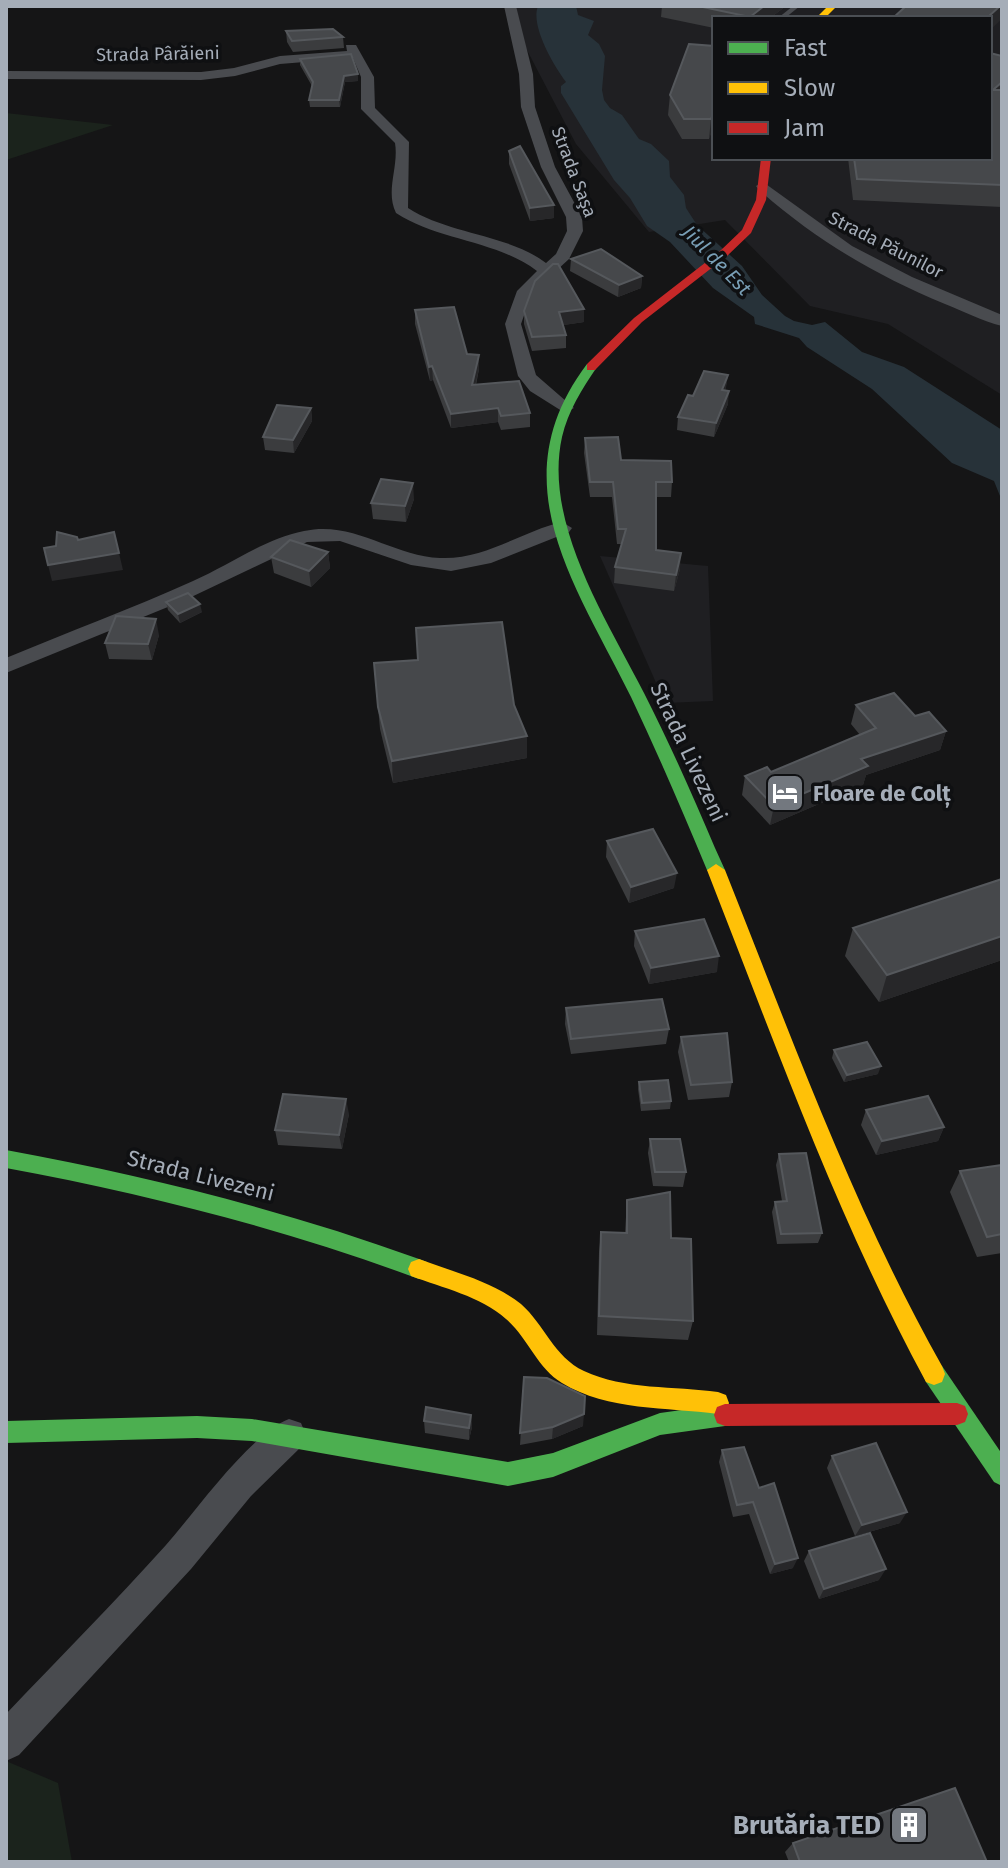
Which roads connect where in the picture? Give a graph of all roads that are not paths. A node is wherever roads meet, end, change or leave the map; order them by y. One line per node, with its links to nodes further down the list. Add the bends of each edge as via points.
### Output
1 (510, 6): 5 (street, Strada Saşa, via 528,107 548,167 574,217 572,243)
2 (6, 75): 5 (street, Strada Pârăieni, via 201,76 354,51 366,67 368,109 402,142 405,153 396,191 401,210 426,225 529,259)
3 (766, 160): 4 (main road, Strada Livezeni)
4 (763, 186): 6 (street, Strada Păunilor, via 796,218 851,254); 7 (main road, Strada Livezeni, via 757,214 738,242 655,306 595,362)
5 (548, 272): 7 (street, Strada Saşa, via 525,291 513,324 527,376)
6 (1002, 321)
7 (565, 408): 8 (main road, Strada Livezeni, via 552,455)
8 (562, 528): 9 (street, via 457,564 434,564 346,535 308,535); 12 (main road, Strada Livezeni, via 590,600 704,841 863,1240)
9 (6, 666)
10 (6, 1159): 11 (main road, Strada Livezeni, via 164,1188 352,1242 505,1306 529,1329 543,1354 566,1374 592,1386)
11 (765, 1414): 12 (main road, Strada Livezeni); 14 (main road, Strada Livezeni, via 680,1419 532,1473 508,1474)
12 (957, 1414): 15 (main road, Strada Livezeni)
13 (6, 1432): 14 (main road, Strada Livezeni, via 197,1427)
14 (289, 1435): 16 (street)
15 (1002, 1474)
16 (6, 1742)

